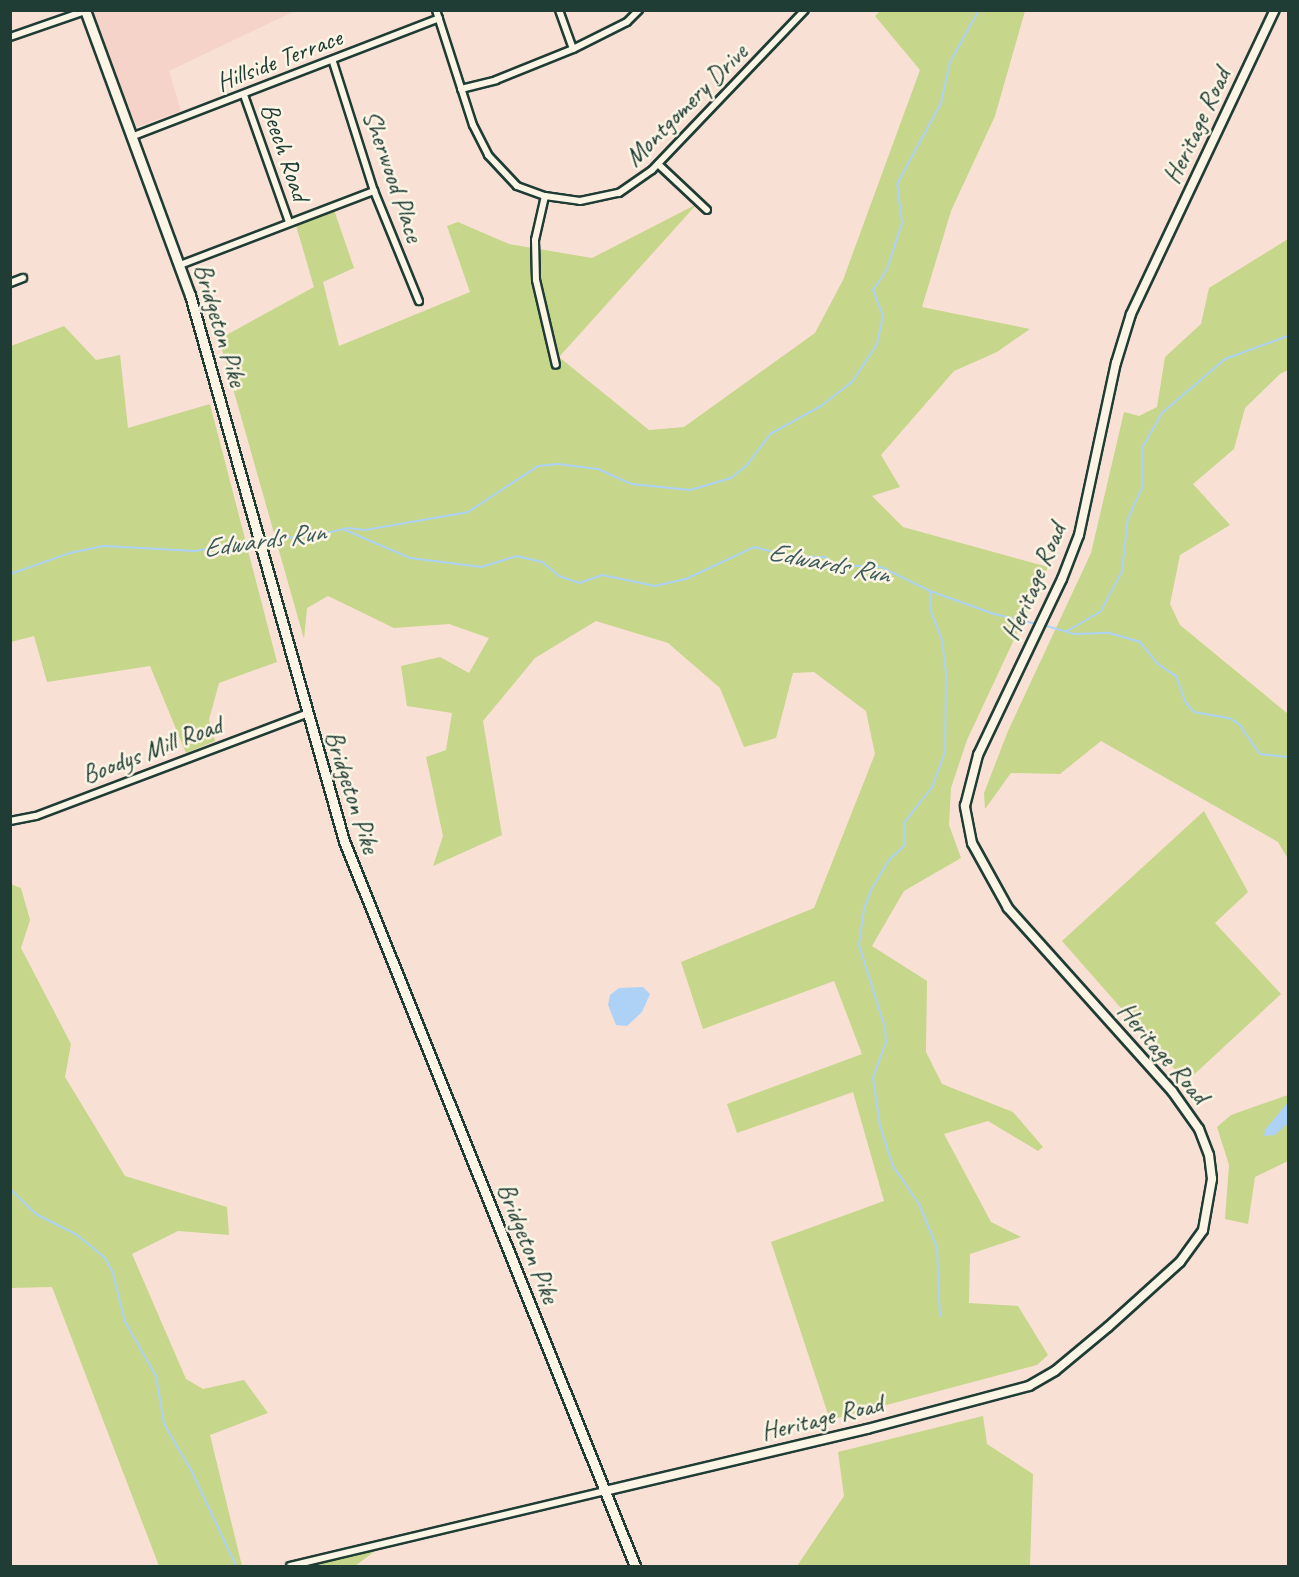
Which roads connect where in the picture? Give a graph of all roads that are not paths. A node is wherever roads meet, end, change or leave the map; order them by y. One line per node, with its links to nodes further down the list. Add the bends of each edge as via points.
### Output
1 (436, 10): 7 (street, Montgomery Drive)
2 (559, 10): 9 (street)
3 (639, 10): 9 (street, via 627,21)
4 (805, 10): 14 (street, Montgomery Drive)
5 (1275, 10): 26 (street, Heritage Road, via 1131,314 1116,363 1079,535 972,768 965,806 968,833 986,873 1014,916 1172,1091 1196,1124 1209,1155 1212,1179 1209,1212 1201,1235 1180,1262 1108,1327 1029,1386)
6 (85, 11): 8 (street); 13 (main road, Bridgeton Pike)
7 (439, 18): 10 (street, Hillside Terrace); 11 (street, Montgomery Drive)
8 (10, 37)
9 (573, 49): 11 (street, via 496,81)
10 (333, 62): 12 (street, Hillside Terrace); 15 (street, Sherwood Place)
11 (461, 89): 16 (street, Montgomery Drive, via 488,155 517,186)
12 (244, 94): 13 (street, Hillside Terrace); 18 (street, Beech Road)
13 (131, 137): 19 (main road, Bridgeton Pike)
14 (658, 164): 16 (street, Montgomery Drive, via 619,193 580,201); 17 (street)
15 (374, 191): 18 (street); 22 (street, Sherwood Place)
16 (545, 196): 23 (street, via 535,240 536,280)
17 (707, 210)
18 (289, 222): 19 (street)
19 (180, 265): 24 (main road, Bridgeton Pike)
20 (23, 278): 21 (street)
21 (10, 283)
22 (419, 301)
23 (556, 365)
24 (306, 714): 25 (street, Boodys Mill Road, via 36,816); 26 (main road, Bridgeton Pike, via 344,841)
25 (10, 821)
26 (604, 1491): 27 (street, Heritage Road); 28 (main road, Bridgeton Pike)
27 (290, 1566)
28 (635, 1566)

